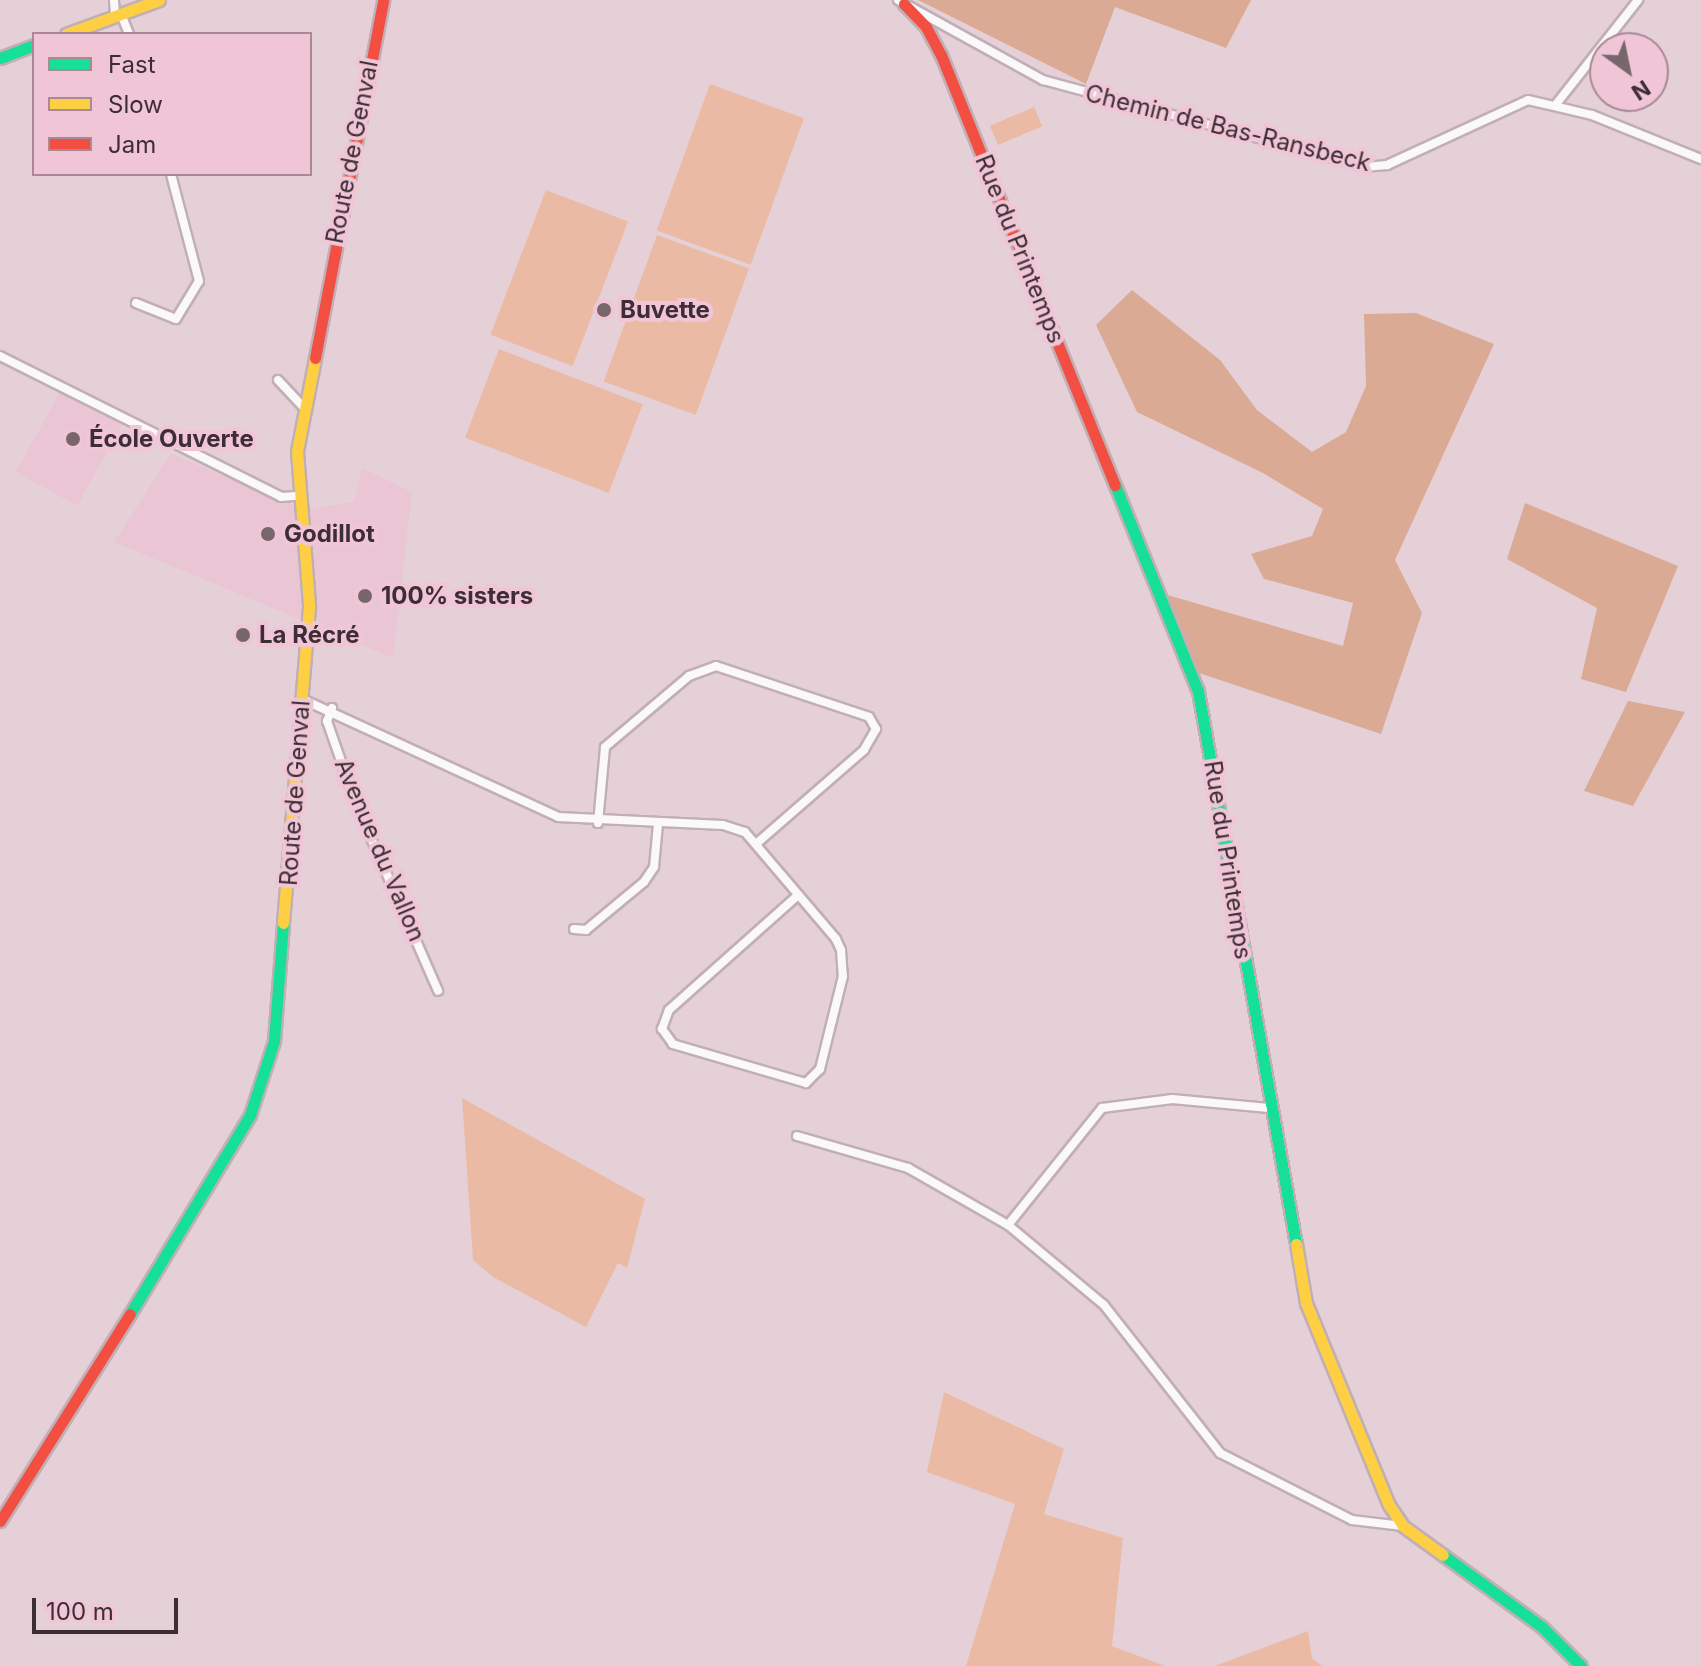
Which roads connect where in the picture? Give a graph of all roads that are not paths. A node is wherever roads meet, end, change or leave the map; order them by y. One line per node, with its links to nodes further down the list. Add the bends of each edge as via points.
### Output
1 (114, 0): 6 (street)
2 (159, 0): 6 (street)
3 (383, 0): 17 (street, Route de Genval)
4 (1638, 0): 11 (street)
5 (901, 2): 11 (street, Chemin de Bas-Ransbeck, via 1043,80 1365,167 1387,165 1515,103); 27 (street, Rue du Printemps, via 941,55 1198,691)
6 (118, 15): 7 (street); 8 (street)
7 (71, 32)
8 (128, 32)
9 (32, 46): 10 (street)
10 (0, 58)
11 (1557, 103): 12 (street, Chemin de Bas-Ransbeck)
12 (1701, 159)
13 (172, 176): 14 (street, via 199,281 176,319)
14 (136, 303)
15 (0, 356): 18 (street, via 281,497)
16 (278, 380): 17 (street)
17 (302, 406): 18 (street, Route de Genval)
18 (297, 496): 19 (street, Route de Genval, via 309,604)
19 (302, 699): 20 (street); 30 (street, Route de Genval, via 279,1002 264,1080 217,1176)
20 (332, 708): 21 (street, via 558,817); 26 (street, Avenue du Vallon, via 327,721 348,782)
21 (598, 823): 22 (street); 23 (street, via 605,747 689,676 716,666 869,717 876,729 864,750)
22 (658, 824): 23 (street, via 737,828); 25 (street, via 654,867 644,882 586,930)
23 (757, 843): 24 (street)
24 (798, 895): 24 (street, via 669,1010 662,1029 673,1044 797,1082 814,1080 844,965 836,939)
25 (574, 929)
26 (438, 991)
27 (1269, 1108): 29 (street, via 1172,1099 1102,1108); 31 (street, Rue du Printemps, via 1300,1285 1389,1505)
28 (797, 1136): 29 (street, via 908,1168)
29 (1008, 1225): 31 (street, via 1104,1305 1220,1453 1352,1520)
30 (0, 1521)
31 (1403, 1526): 32 (street, Rue du Printemps, via 1542,1627)
32 (1581, 1666)

